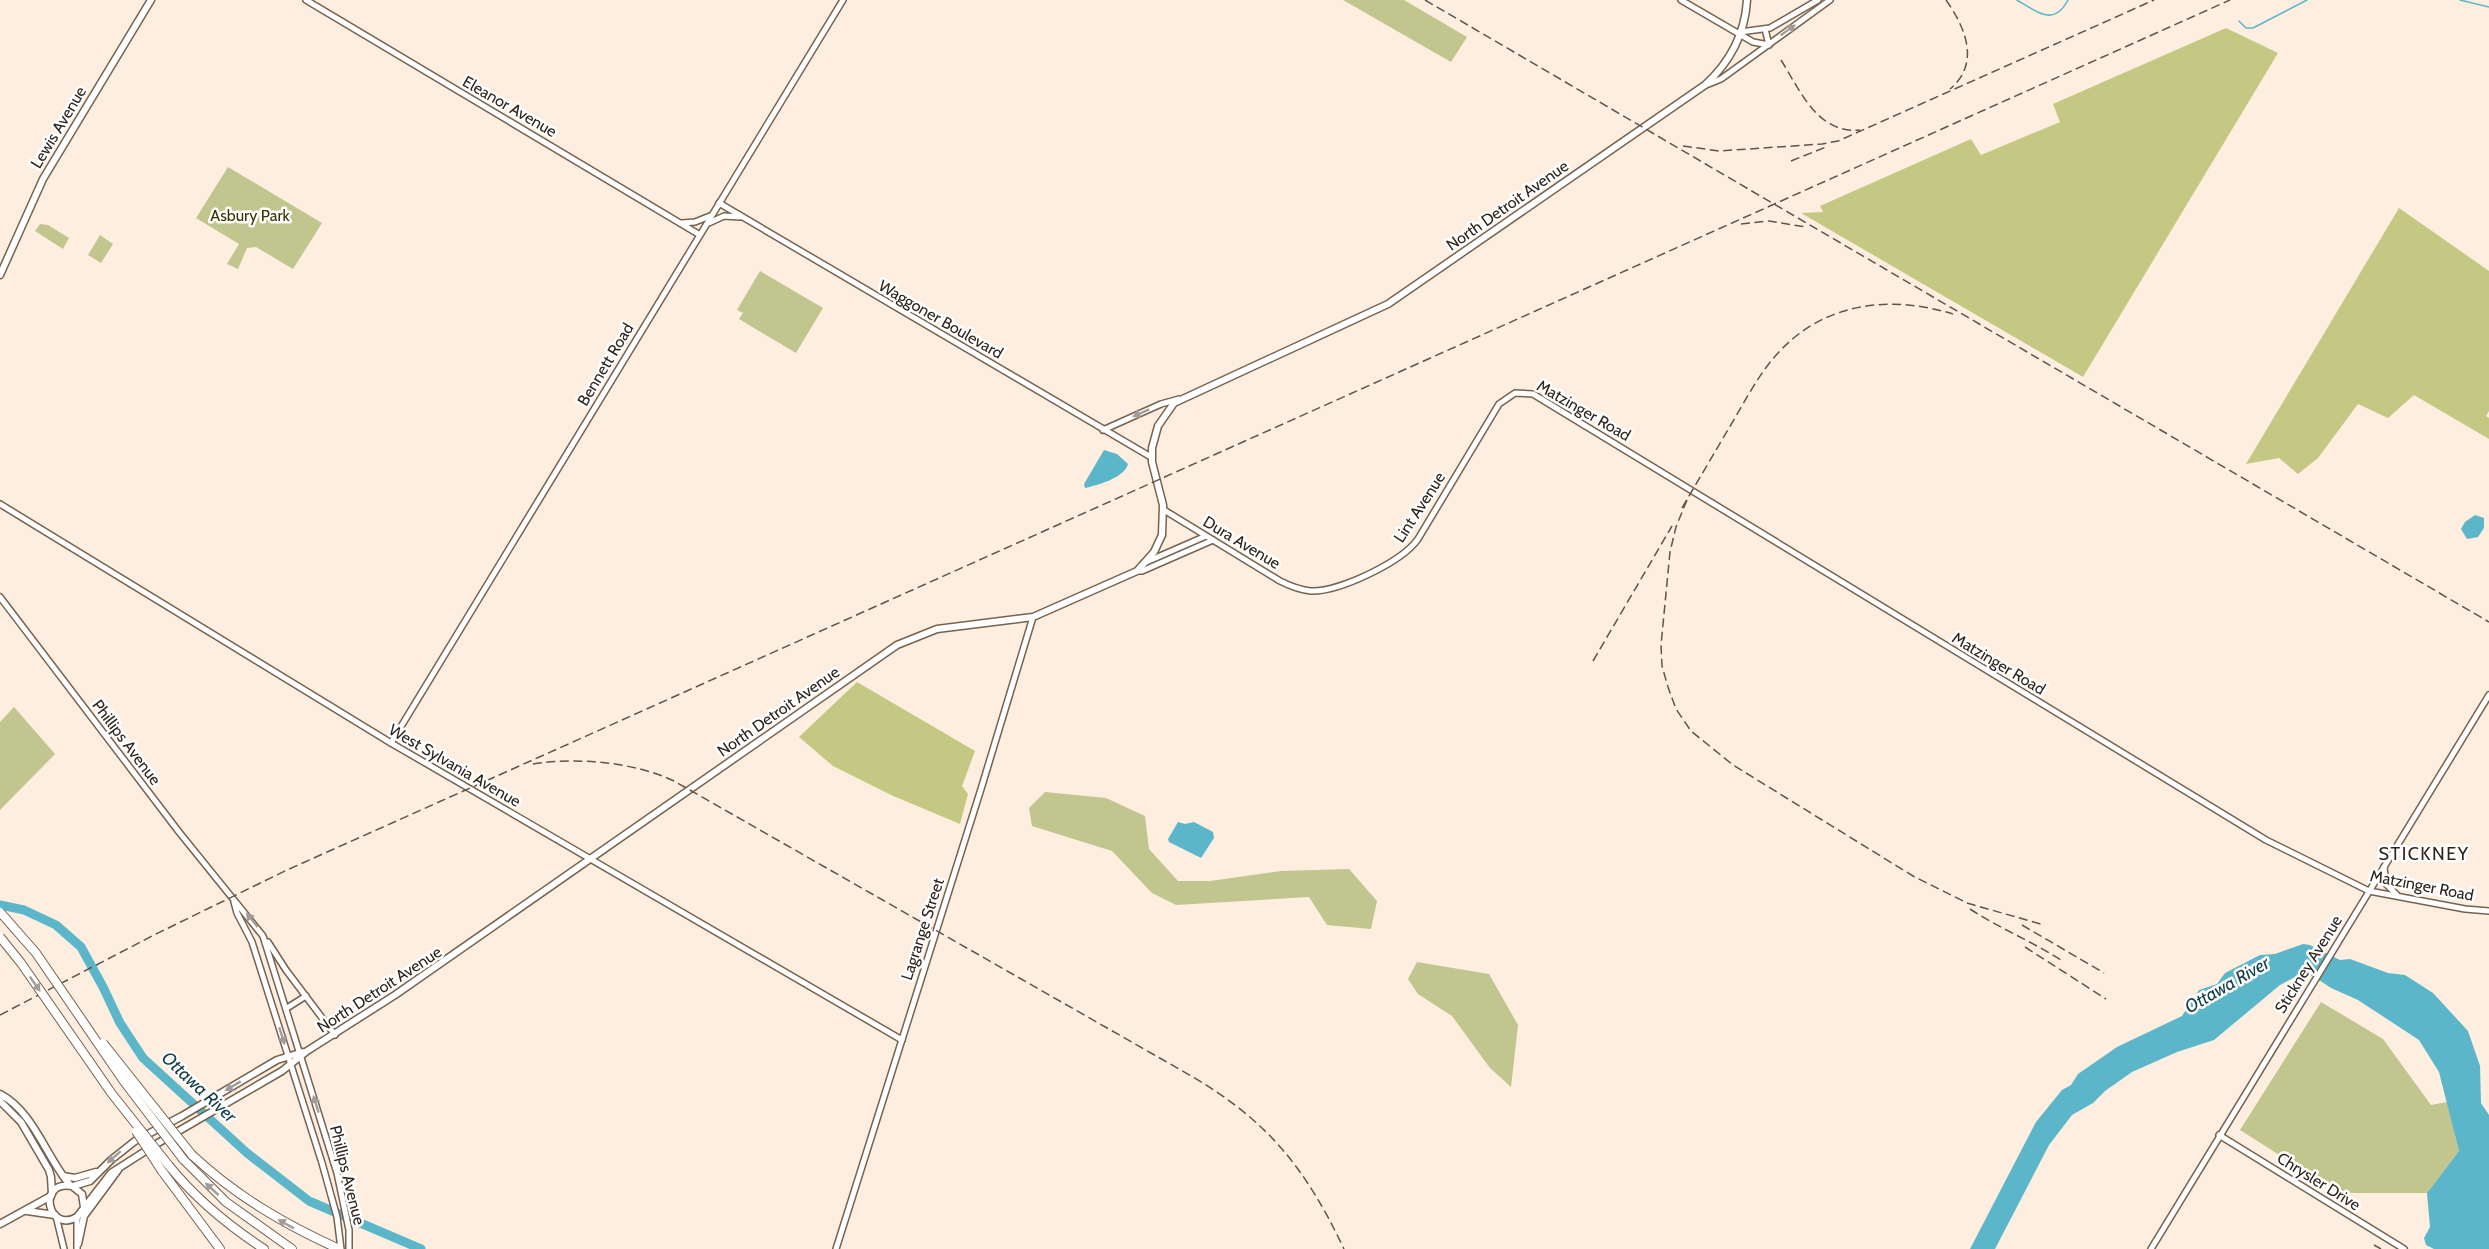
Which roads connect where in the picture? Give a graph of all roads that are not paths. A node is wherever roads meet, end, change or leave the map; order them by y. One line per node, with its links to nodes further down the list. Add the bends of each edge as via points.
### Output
1 (151, 0): 18 (main road, Lewis Avenue, via 43,179)
2 (306, 0): 15 (street, Eleanor Avenue)
3 (843, 0): 12 (street, Bennett Road)
4 (1681, 0): 9 (street)
5 (1747, 0): 9 (main road)
6 (1818, 0): 8 (street)
7 (1830, 0): 10 (street, North Detroit Avenue, one-way to 7)
8 (1765, 29): 9 (street); 10 (street)
9 (1740, 32): 10 (street, via 1753,42); 11 (main road, via 1728,60)
10 (1769, 45): 11 (street, North Detroit Avenue, via 1721,79)
11 (1705, 85): 20 (main road, North Detroit Avenue, via 1389,304)
12 (719, 203): 13 (street, Bennett Road); 14 (street, Waggoner Boulevard)
13 (712, 215): 15 (street); 16 (street, Bennett Road)
14 (743, 218): 16 (street, via 718,217); 21 (street, Waggoner Boulevard)
15 (679, 223): 17 (street, Eleanor Avenue)
16 (704, 228): 17 (street, Bennett Road)
17 (700, 235): 33 (street, Bennett Road)
18 (0, 275)
19 (1515, 393): 29 (street, Lint Avenue, via 1495,410 1408,550 1394,561 1340,585); 36 (street, Matzinger Road, via 1539,396 2251,832)
20 (1180, 398): 21 (street, North Detroit Avenue, one-way to 21); 22 (main road, North Detroit Avenue, via 1158,426)
21 (1103, 430): 22 (street, Waggoner Boulevard)
22 (1151, 457): 24 (main road, North Detroit Avenue)
23 (0, 504): 33 (street, West Sylvania Avenue)
24 (1164, 510): 25 (street, Dura Avenue); 27 (main road, North Detroit Avenue, via 1158,544)
25 (1206, 536): 26 (street, Dura Avenue); 27 (street)
26 (1213, 540): 28 (street); 29 (street, Dura Avenue, via 1280,581)
27 (1144, 563): 28 (main road, North Detroit Avenue)
28 (1137, 571): 31 (main road, North Detroit Avenue)
29 (1310, 591)
30 (0, 597): 38 (street, Phillips Avenue)
31 (1033, 616): 34 (main road, North Detroit Avenue, via 936,629 897,645); 51 (street, Lagrange Street)
32 (2489, 694): 35 (street, Stickney Avenue)
33 (390, 743): 34 (street, West Sylvania Avenue)
34 (591, 859): 50 (main road, North Detroit Avenue); 51 (street, West Sylvania Avenue)
35 (2385, 866): 36 (street, Stickney Avenue); 37 (street, via 2386,884)
36 (2369, 891): 37 (street, Matzinger Road); 58 (street, Stickney Avenue)
37 (2404, 898): 39 (street, Matzinger Road)
38 (234, 902): 41 (street, Phillips Avenue, one-way to 38); 44 (street, Phillips Avenue)
39 (2489, 911)
40 (0, 912): 47 (highway, bridge, via 36,953)
41 (263, 936): 43 (street, Phillips Avenue); 45 (street, Phillips Avenue)
42 (0, 937): 56 (highway, one-way to 56, bridge)
43 (276, 974): 44 (street); 46 (street, Phillips Avenue)
44 (263, 977): 48 (street, Phillips Avenue)
45 (306, 996): 49 (street); 50 (street, Phillips Avenue)
46 (284, 1002): 48 (street); 49 (street, Phillips Avenue)
47 (72, 1004): 73 (highway, one-way to 47, bridge, via 226,1202 183,1159); 74 (highway, one-way to 47, bridge, via 262,1211 216,1178 192,1155)
48 (271, 1005): 53 (street, Phillips Avenue, one-way to 53)
49 (287, 1008): 52 (street, Phillips Avenue)
50 (335, 1035): 52 (main road, North Detroit Avenue)
51 (902, 1040): 76 (street, Lagrange Street)
52 (302, 1053): 53 (main road, North Detroit Avenue); 54 (main road, North Detroit Avenue); 75 (street, Phillips Avenue, one-way to 52, via 337,1173)
53 (288, 1057): 54 (street, Phillips Avenue); 60 (main road, North Detroit Avenue, one-way to 60, via 135,1141)
54 (290, 1064): 59 (main road, North Detroit Avenue); 74 (street, Phillips Avenue, via 331,1196)
55 (0, 1094): 61 (main road, via 30,1123)
56 (112, 1094): 71 (highway, bridge); 72 (highway, bridge, via 197,1197)
57 (0, 1101): 63 (main road, via 21,1122 49,1170)
58 (2219, 1135): 77 (street, Stickney Avenue); 78 (street, Chrysler Drive)
59 (120, 1167): 64 (main road, North Detroit Avenue, via 105,1179); 69 (main road, via 84,1216)
60 (99, 1170): 61 (main road, via 75,1178); 62 (main road, North Detroit Avenue, via 90,1181)
61 (62, 1175): 62 (main road)
62 (72, 1186): 63 (main road, via 60,1186); 64 (main road, via 82,1194)
63 (51, 1195): 65 (main road); 66 (main road, via 50,1206)
64 (84, 1207): 67 (main road)
65 (26, 1211): 66 (main road); 68 (main road)
66 (55, 1216): 67 (main road, via 64,1220); 70 (street)
67 (77, 1217): 69 (street)
68 (0, 1224)
69 (77, 1247)
70 (64, 1249)
71 (220, 1249)
72 (264, 1249)
73 (292, 1249)
74 (340, 1249)
75 (349, 1249)
76 (836, 1249)
77 (2151, 1249)
78 (2404, 1249)

